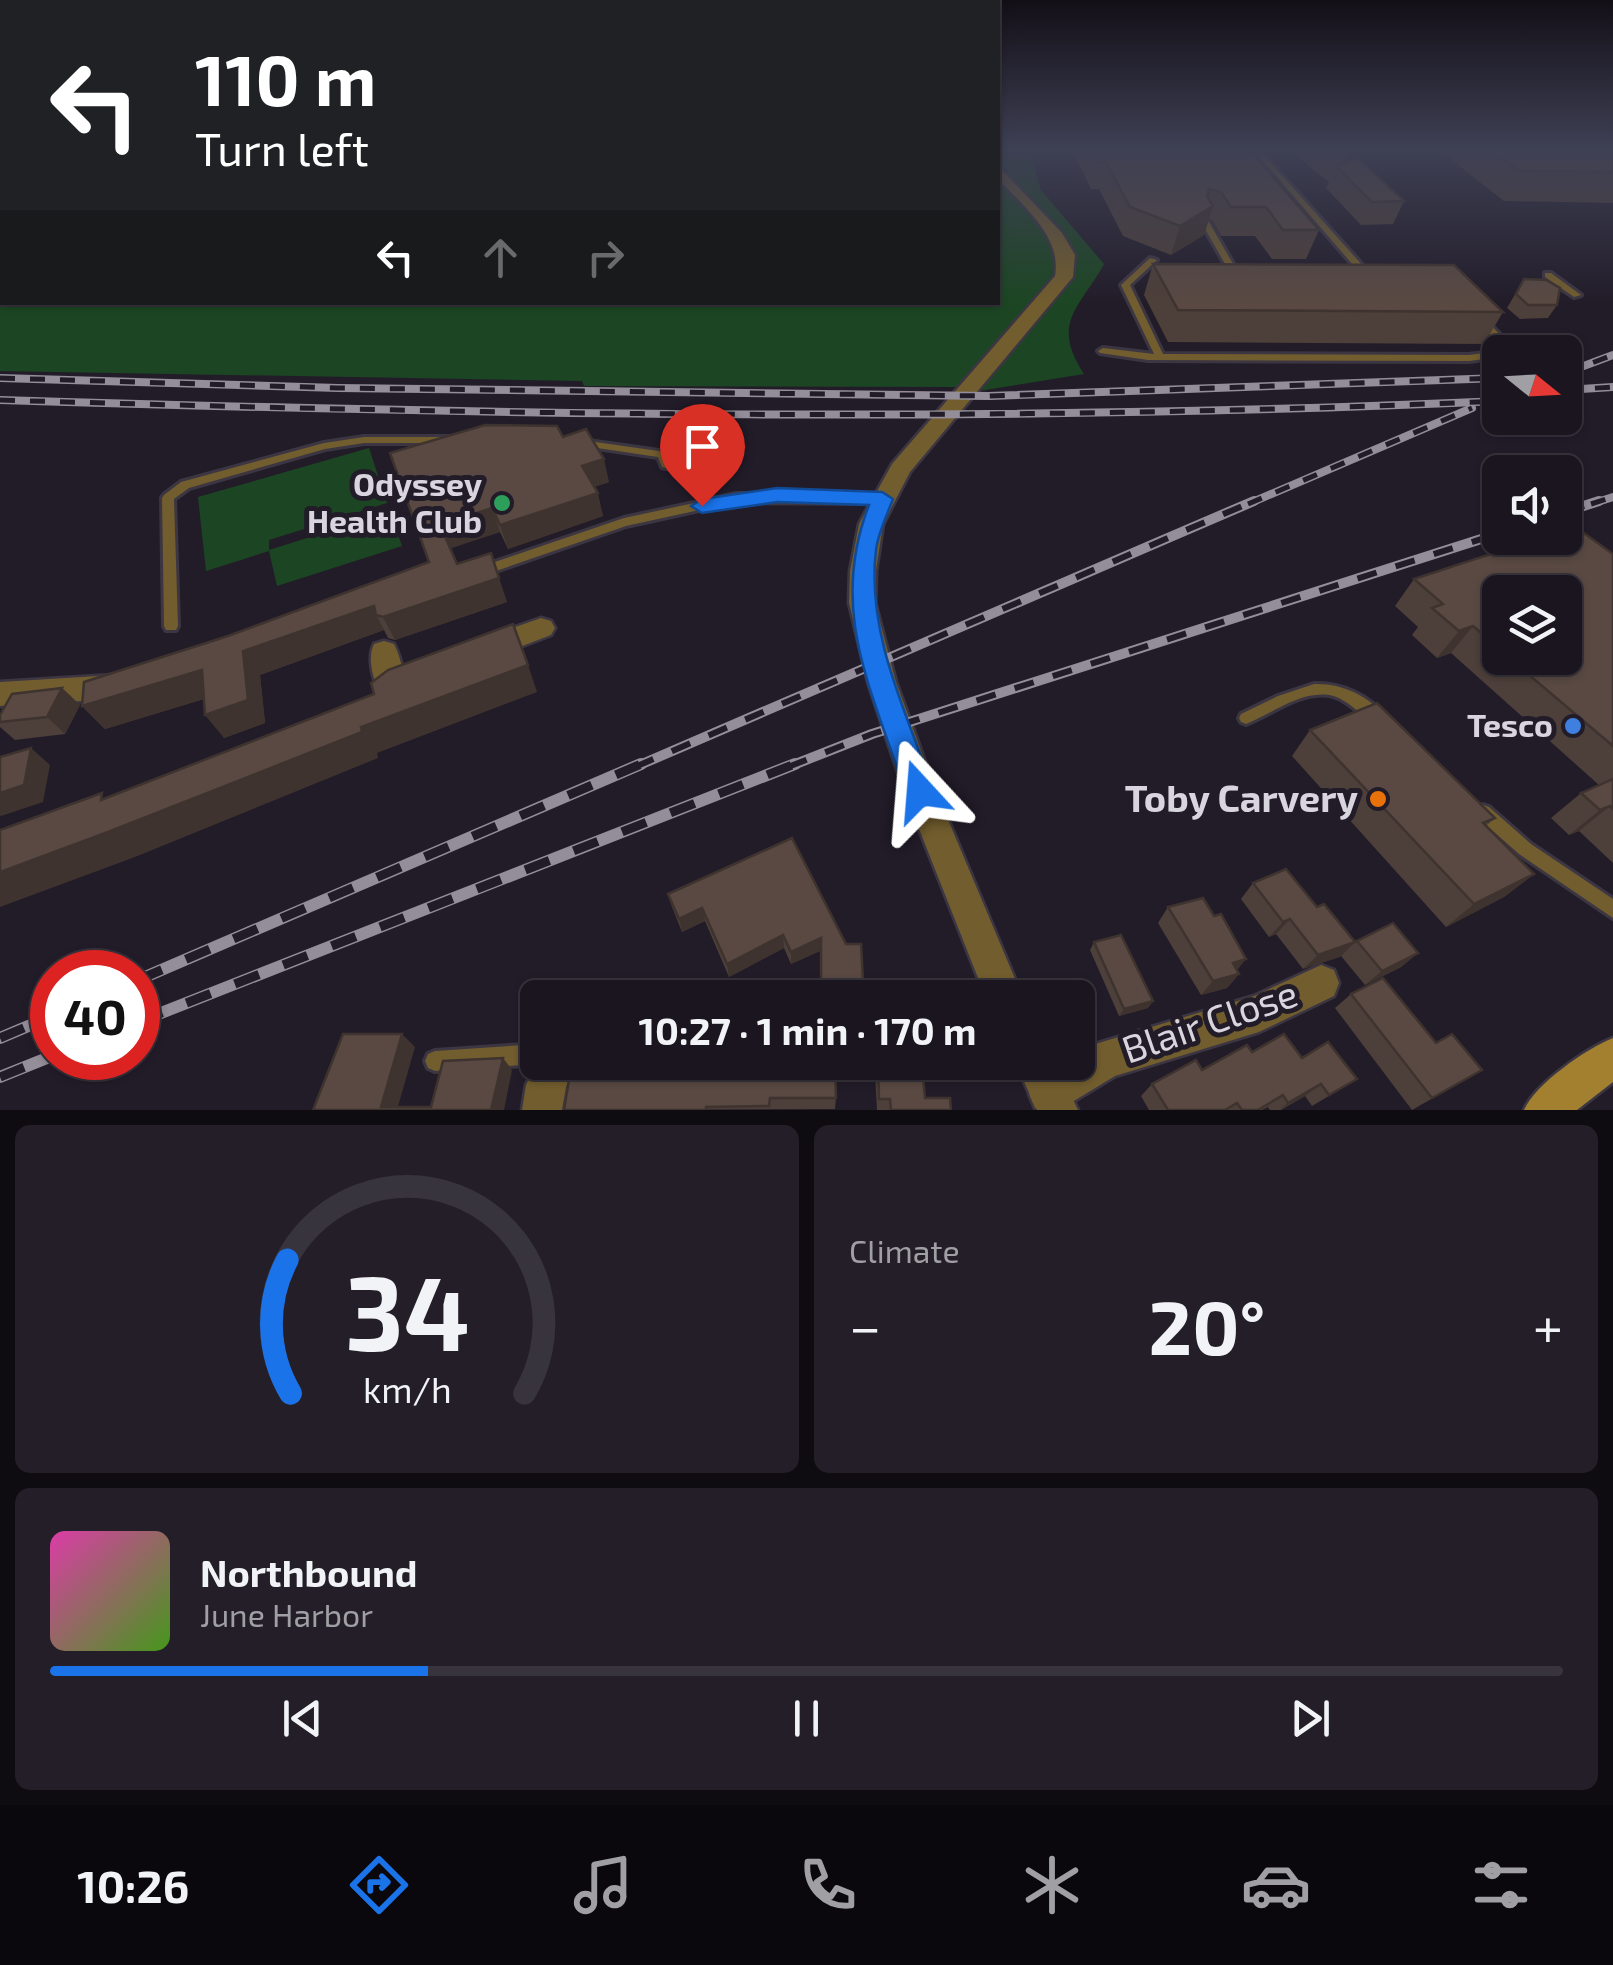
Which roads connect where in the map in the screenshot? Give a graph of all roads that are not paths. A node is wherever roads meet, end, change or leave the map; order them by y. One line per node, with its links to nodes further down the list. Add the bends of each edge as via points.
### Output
1 (1025, 201): 17 (street, via 1067,254 1064,277 923,440)
2 (1301, 201): 7 (lane)
3 (1206, 222): 6 (lane)
4 (1153, 260): 12 (lane, via 1125,285)
5 (1548, 275): 8 (lane)
6 (1236, 276)
7 (1371, 279)
8 (1577, 295)
9 (1468, 307): 10 (lane)
10 (1495, 335)
11 (1103, 352): 12 (lane)
12 (1160, 356): 13 (lane)
13 (1482, 356)
14 (468, 440): 19 (lane, via 324,446 185,485 168,498)
15 (568, 442): 16 (lane, via 662,454)
16 (666, 464)
17 (882, 499): 18 (lane, via 736,498 624,522); 31 (street, via 864,547 862,603 870,644 920,791)
18 (496, 566)
19 (171, 626)
20 (542, 628): 22 (street)
21 (384, 652): 23 (street, via 380,693)
22 (457, 660)
23 (424, 672)
24 (133, 681): 25 (street, via 85,692)
25 (11, 694): 27 (street)
26 (1246, 718): 28 (lane, via 1313,686 1336,688)
27 (0, 726)
28 (1392, 729)
29 (1464, 795): 30 (lane, via 1525,849)
30 (1613, 909)
31 (998, 980)
32 (1321, 983): 37 (street, Blair Close, via 1259,1013 1106,1059)
33 (520, 1055): 35 (lane)
34 (1613, 1057): 38 (main road)
35 (435, 1061)
36 (549, 1080): 39 (street)
37 (1047, 1089)
38 (1555, 1106)
39 (542, 1110)

